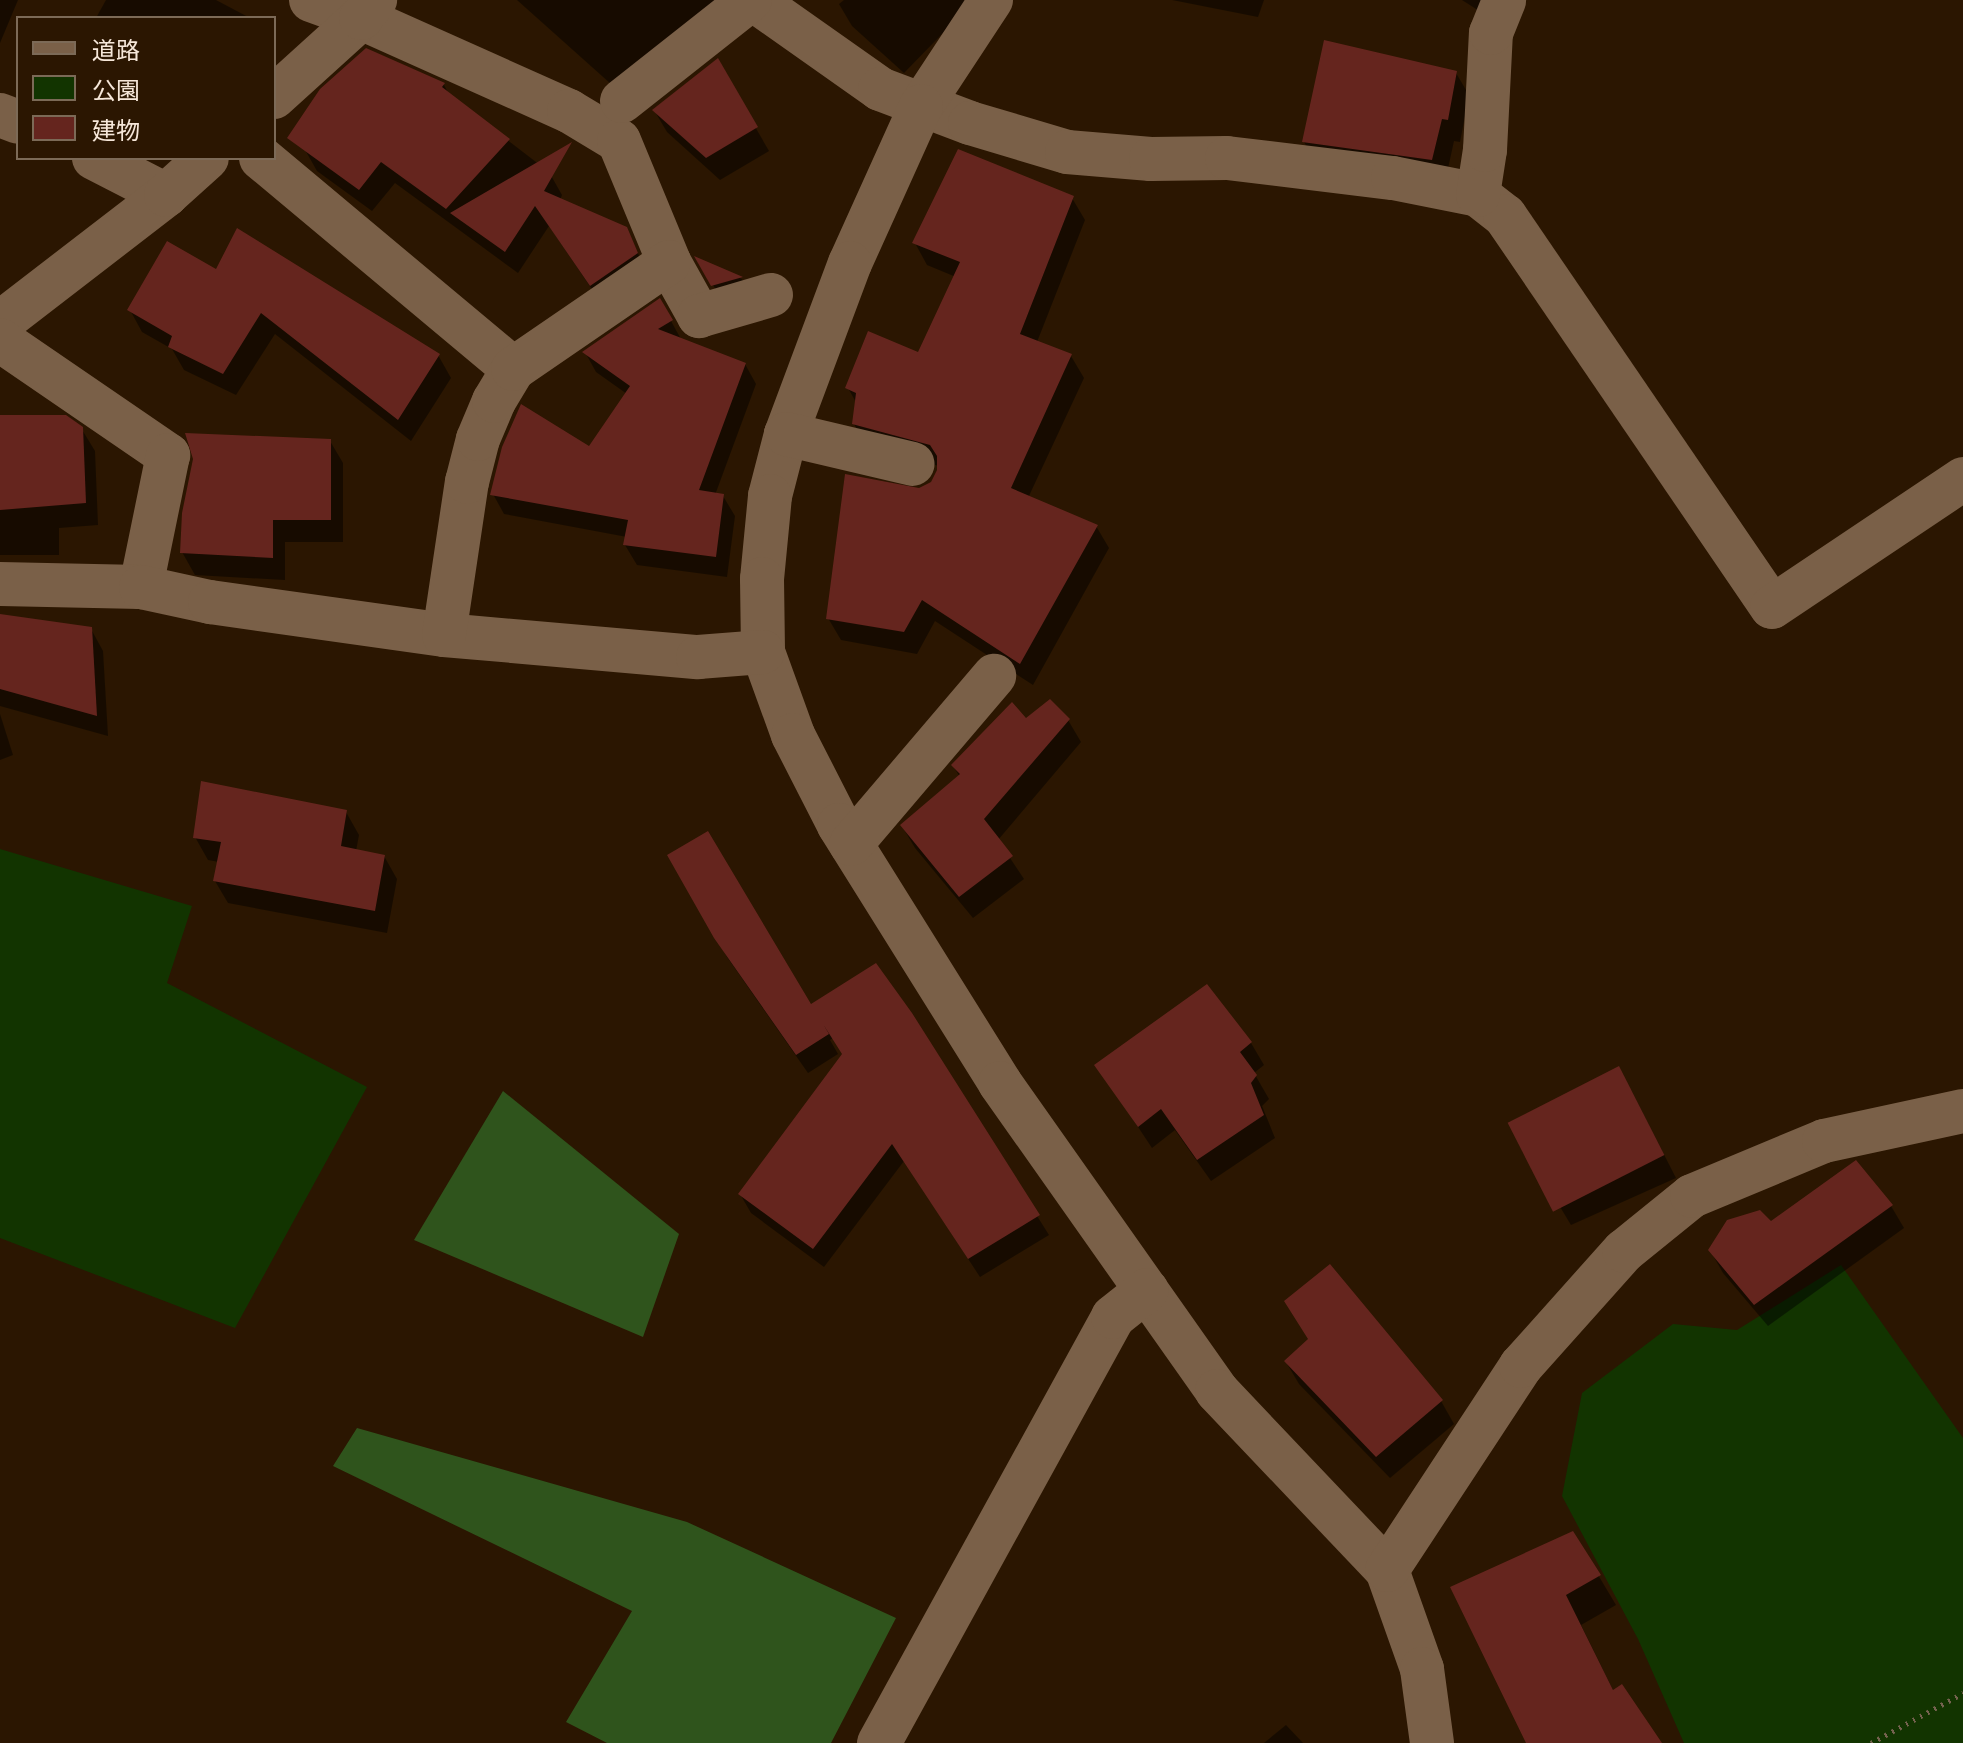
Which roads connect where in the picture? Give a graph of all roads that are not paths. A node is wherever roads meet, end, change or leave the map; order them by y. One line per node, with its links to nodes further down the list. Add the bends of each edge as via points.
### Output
1 (311, 0): 5 (street)
2 (752, 0): 7 (street); 8 (street, via 880,89)
3 (991, 0): 8 (street)
4 (1504, 0): 13 (street, via 1491,33)
5 (368, 9): 6 (street); 14 (street, via 619,141)
6 (276, 95)
7 (622, 101)
8 (921, 106): 13 (street, via 1067,152 1227,158 1393,178); 19 (street, via 850,263)
9 (98, 160): 12 (street)
10 (205, 160): 12 (street)
11 (263, 160): 18 (street)
12 (166, 195): 16 (street)
13 (1478, 195): 21 (street, via 1505,216 1772,607)
14 (669, 262): 15 (street, via 699,316); 18 (street)
15 (771, 295)
16 (0, 323)
17 (0, 340): 23 (street, via 168,455)
18 (513, 369): 24 (street, via 478,439)
19 (786, 434): 20 (street); 25 (street, via 770,496 762,579)
20 (913, 464)
21 (1963, 479)
22 (0, 584): 23 (street)
23 (141, 587): 24 (street, via 210,602)
24 (444, 635): 25 (street, via 698,657)
25 (763, 652): 27 (street, via 793,735)
26 (994, 676): 27 (street)
27 (851, 844): 29 (street, via 1000,1083)
28 (1963, 1111): 30 (street, via 1824,1141 1692,1196 1624,1251 1521,1366)
29 (1147, 1290): 30 (street, via 1217,1391); 31 (street, via 1113,1317)
30 (1387, 1570): 32 (street, via 1422,1669)
31 (879, 1743)
32 (1432, 1743)

